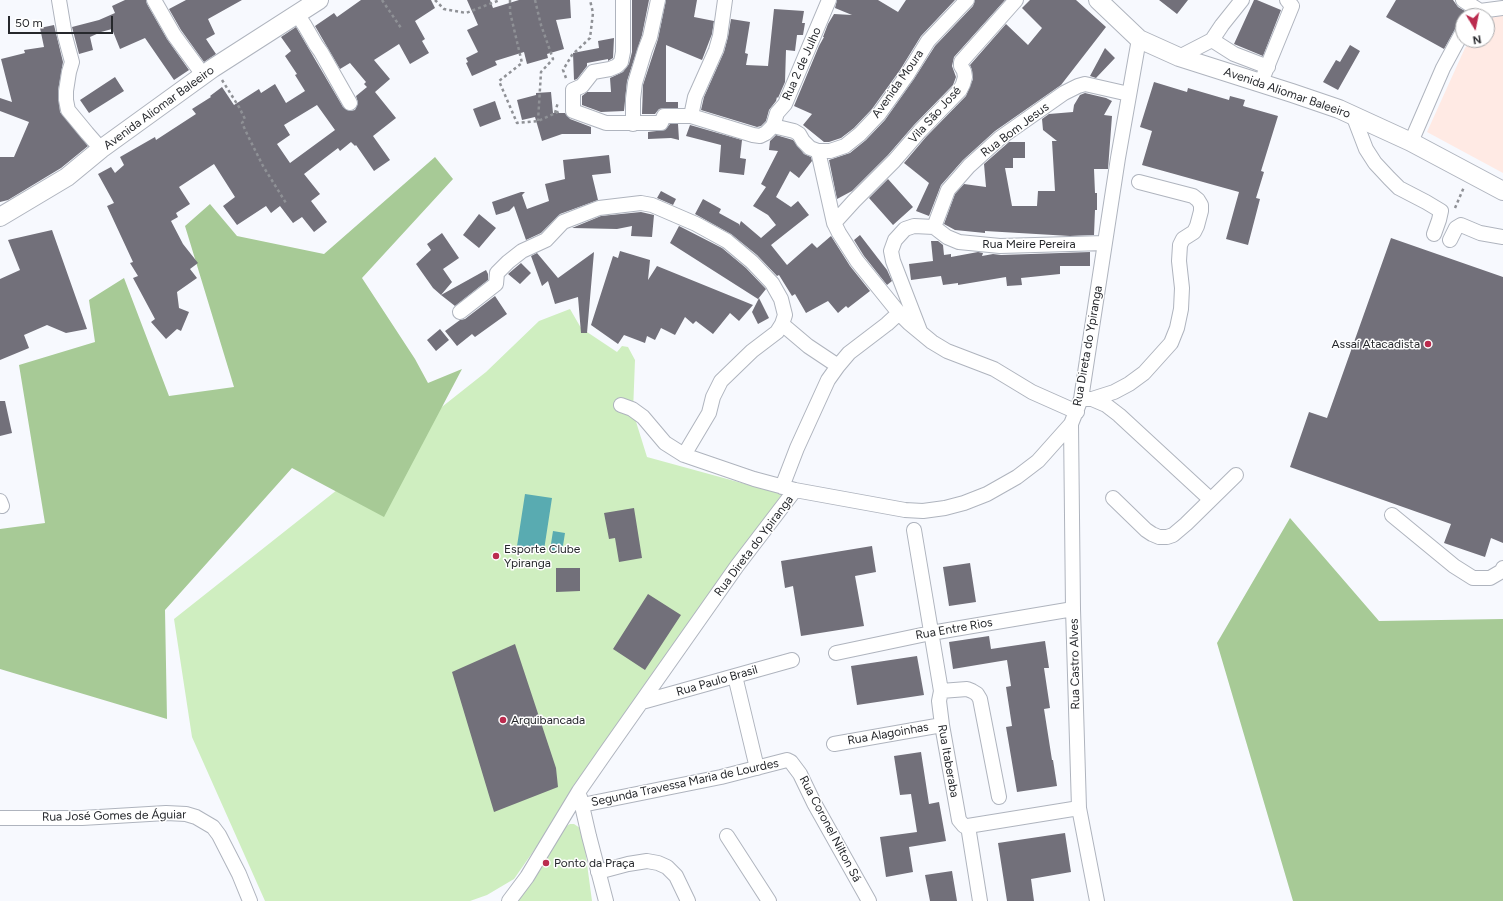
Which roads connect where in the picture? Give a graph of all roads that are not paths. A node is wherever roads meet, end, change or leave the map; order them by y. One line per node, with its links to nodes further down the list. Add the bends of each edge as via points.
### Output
1 (58, 0): 29 (street, via 72,62 66,91 68,110)
2 (154, 0): 20 (street, via 174,35)
3 (318, 0): 15 (main road, Avenida Aliomar Baleeiro)
4 (624, 0): 26 (street, via 621,62 610,69 593,72 582,86 573,90 573,111 606,123)
5 (658, 0): 26 (street, via 650,37 635,83)
6 (725, 0): 25 (street, via 716,50 695,97)
7 (829, 0): 27 (street, Rua 2 de Julho, via 785,104 777,113)
8 (967, 0): 30 (street, Avenida Moura, via 928,41 879,114 860,134 845,146)
9 (1016, 0): 36 (street, Vila São José, via 961,62 965,77 960,90)
10 (1098, 0): 16 (main road, Avenida Aliomar Baleeiro)
11 (1242, 0): 17 (street)
12 (1287, 0): 21 (street, via 1292,6)
13 (1464, 0): 14 (street)
14 (1473, 8)
15 (297, 14): 20 (main road, Avenida Aliomar Baleeiro); 23 (street)
16 (1139, 39): 19 (main road, Avenida Aliomar Baleeiro); 22 (street, Rua Direta do Ypiranga)
17 (1212, 40): 19 (street); 21 (street)
18 (1455, 46): 28 (street, via 1439,75)
19 (1179, 57): 21 (main road, Avenida Aliomar Baleeiro)
20 (208, 72): 29 (main road, Avenida Aliomar Baleeiro)
21 (1264, 75): 24 (main road, Avenida Aliomar Baleeiro)
22 (1129, 94): 37 (street, Rua Bom Jesus, via 1085,84 1064,93 1000,138 968,166 948,190); 41 (street, Rua Direta do Ypiranga)
23 (350, 103)
24 (1353, 115): 28 (main road, Avenida Aliomar Baleeiro); 38 (street, via 1366,150 1389,178 1399,188 1441,212)
25 (691, 116): 26 (street, via 664,116 661,123); 27 (street, via 753,136 766,133)
26 (633, 124)
27 (773, 126): 30 (street, via 794,131 810,148)
28 (1411, 142): 32 (main road, Avenida Aliomar Baleeiro)
29 (101, 149): 33 (main road, Avenida Aliomar Baleeiro, via 67,177)
30 (818, 152): 36 (street)
31 (1138, 182): 47 (street, via 1193,196 1201,205 1194,232 1183,239 1180,245 1182,309 1178,328 1171,343 1144,373 1114,392)
32 (1503, 191)
33 (32, 199): 34 (street); 35 (main road, Avenida Aliomar Baleeiro)
34 (0, 206)
35 (0, 217)
36 (834, 223): 43 (street, via 845,244)
37 (934, 227): 41 (street, Rua Meire Pereira, via 959,242 975,244 1038,246); 45 (street, via 914,226 905,229 894,240 891,251)
38 (1434, 234)
39 (1503, 237): 40 (street, via 1480,233 1461,225 1456,228)
40 (1450, 240)
41 (1105, 243): 47 (street, Rua Direta do Ypiranga)
42 (460, 312): 44 (street, via 496,284 497,273 508,262 522,251 546,240 564,222 599,208 641,203 672,212 727,242 752,262 772,283 781,299 785,315)
43 (899, 313): 45 (street); 46 (street, via 849,353)
44 (782, 324): 46 (street); 50 (street, via 777,332 752,351 721,381 712,397 709,413)
45 (921, 334): 49 (street, via 948,351 994,369)
46 (838, 366): 52 (street, via 828,380 797,448)
47 (1087, 399): 49 (street, Rua Direta do Ypiranga); 54 (street, via 1106,405 1119,415)
48 (621, 405): 50 (street, via 643,417 665,443)
49 (1074, 418): 52 (street, Rua Direta do Ypiranga, via 1038,461 1017,476 986,494 945,508 905,510); 58 (street, Rua Castro Alves)
50 (684, 456): 52 (street)
51 (1236, 475): 54 (street)
52 (788, 489): 64 (street, Rua Direta do Ypiranga)
53 (1113, 498): 54 (street, via 1146,530 1159,537 1173,535)
54 (1210, 500)
55 (1392, 514): 57 (street, via 1454,566 1473,578 1490,578)
56 (914, 530): 59 (street, Rua Itaberaba)
57 (1503, 568)
58 (1073, 609): 59 (street, Rua Entre Rios); 71 (street, Rua Castro Alves)
59 (931, 633): 60 (street, Rua Entre Rios); 63 (street, Rua Itaberaba)
60 (836, 653)
61 (792, 660): 62 (street, Rua Paulo Brasil)
62 (735, 676): 64 (street, Rua Paulo Brasil); 68 (street)
63 (941, 691): 65 (street, Rua Itaberaba, via 939,701); 69 (street, via 967,689 977,694 980,699)
64 (642, 702): 70 (street, Rua Direta do Ypiranga)
65 (942, 725): 66 (street, Rua Alagoinhas); 73 (street, Rua Itaberaba, via 959,820 964,826)
66 (834, 744)
67 (788, 760): 68 (street, Segunda Travessa Maria de Lourdes); 81 (street, Rua Coronel Nilton Sá, via 800,774)
68 (757, 768): 70 (street, Segunda Travessa Maria de Lourdes)
69 (999, 796)
70 (580, 798): 75 (street); 77 (street, Rua Direta do Ypiranga)
71 (1079, 808): 73 (street); 83 (street, Rua Castro Alves)
72 (0, 818): 76 (street, Rua José Gomes de Águiar, via 82,818 166,813 196,817 213,827 219,835)
73 (968, 826): 82 (street, Rua Itaberaba)
74 (727, 836): 80 (street)
75 (598, 872): 78 (street); 79 (street, via 646,861 658,863 667,867 676,876)
76 (250, 901)
77 (509, 901)
78 (606, 901)
79 (688, 901)
80 (768, 901)
81 (869, 901)
82 (980, 901)
83 (1097, 901)

